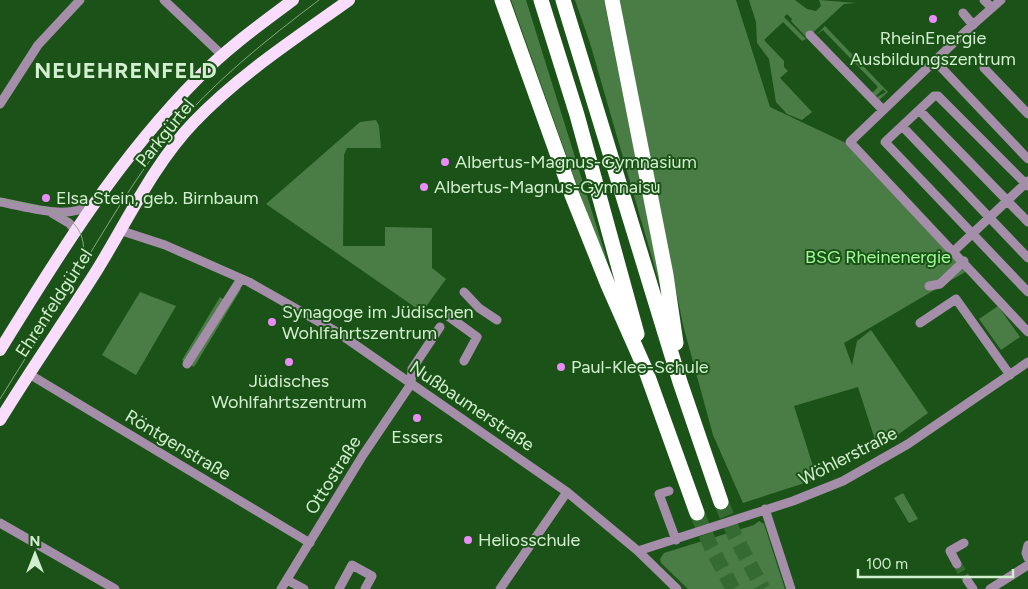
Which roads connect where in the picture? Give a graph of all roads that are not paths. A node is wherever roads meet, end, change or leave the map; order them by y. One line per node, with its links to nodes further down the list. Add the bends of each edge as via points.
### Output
1 (80, 0): 18 (street, via 38,45)
2 (164, 0): 15 (street)
3 (293, 0): 15 (main road, Parkgürtel)
4 (350, 0): 31 (main road, Parkgürtel, via 282,48 216,100 193,123 160,163)
5 (502, 0): 50 (highway, via 608,285)
6 (541, 0): 50 (highway, via 620,268)
7 (563, 0): 53 (highway)
8 (612, 0): 53 (highway, via 666,275)
9 (984, 0): 11 (street)
10 (1001, 0): 11 (street)
11 (992, 8): 13 (street)
12 (963, 13): 13 (street)
13 (973, 25): 16 (street)
14 (810, 35): 19 (street)
15 (222, 56): 27 (main road, Parkgürtel, via 176,100)
16 (935, 61): 19 (street); 23 (street)
17 (984, 68): 21 (street)
18 (0, 104)
19 (883, 110): 34 (street, via 850,142)
20 (919, 110): 22 (street); 24 (street, via 938,96); 25 (street)
21 (1028, 114)
22 (902, 126): 29 (street); 33 (street, via 885,144)
23 (1028, 159)
24 (1027, 183): 25 (street)
25 (1007, 200): 29 (street); 30 (street)
26 (0, 202): 28 (street)
27 (95, 202): 28 (street, via 82,210); 32 (main road, Ehrenfeldgürtel)
28 (48, 210): 32 (street)
29 (989, 218): 33 (street); 35 (street)
30 (1028, 222)
31 (120, 230): 37 (street, Nußbaumerstraße, via 165,245); 51 (main road, Ehrenfeldgürtel)
32 (76, 231): 46 (main road, Ehrenfeldgürtel)
33 (972, 234): 34 (street); 40 (street)
34 (954, 251): 36 (street)
35 (1028, 258)
36 (964, 262): 38 (street, via 940,284); 45 (street)
37 (240, 278): 49 (street); 54 (street, Nußbaumerstraße, via 337,332)
38 (929, 286)
39 (464, 292): 42 (street)
40 (1028, 292)
41 (448, 316): 47 (street, via 477,336)
42 (497, 320)
43 (920, 323): 52 (street, via 956,299)
44 (440, 327): 54 (street, Ottostraße, via 412,369)
45 (1028, 332)
46 (0, 350)
47 (464, 361)
48 (1028, 362): 52 (street, Wöhlerstraße)
49 (187, 364)
50 (646, 372): 60 (highway)
51 (29, 374): 55 (main road, Ehrenfeldgürtel); 63 (street, Röntgenstraße)
52 (1010, 374): 59 (street, Wöhlerstraße, via 878,463 815,493)
53 (680, 382): 58 (highway)
54 (411, 384): 57 (street, Nußbaumerstraße); 63 (street, Ottostraße)
55 (0, 420)
56 (669, 491): 62 (street, via 659,494)
57 (567, 492): 66 (street, Nußbaumerstraße); 77 (street)
58 (721, 502)
59 (765, 510): 62 (street, Wöhlerstraße); 79 (street)
60 (697, 513)
61 (0, 523): 72 (street)
62 (676, 540): 66 (street, Wöhlerstraße)
63 (310, 543): 70 (street, Ottostraße)
64 (964, 543): 68 (street, via 950,552)
65 (1028, 545): 67 (street)
66 (638, 551): 78 (street, Nußbaumerstraße)
67 (1028, 558)
68 (957, 564)
69 (1028, 565): 81 (street)
70 (287, 580): 73 (street, Ottostraße); 74 (street)
71 (967, 580): 80 (street)
72 (115, 589)
73 (281, 589)
74 (304, 589)
75 (339, 589): 76 (street, via 352,565 372,576)
76 (365, 589)
77 (500, 589)
78 (678, 589)
79 (791, 589)
80 (974, 589)
81 (990, 589)

